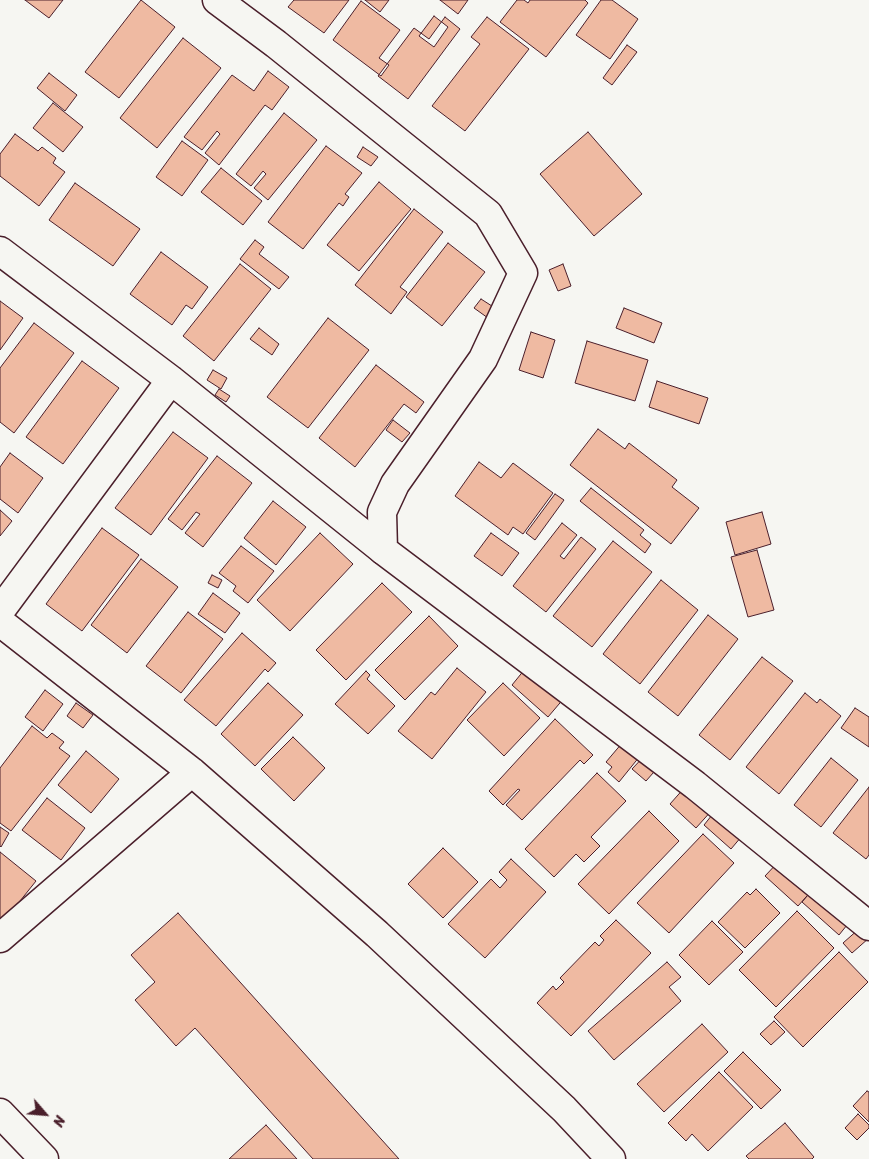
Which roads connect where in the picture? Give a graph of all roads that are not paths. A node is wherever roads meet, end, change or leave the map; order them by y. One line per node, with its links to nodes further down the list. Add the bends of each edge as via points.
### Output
1 (217, 0): 4 (street, via 488,214 523,273 483,359 395,484 382,512)
2 (0, 251): 3 (street)
3 (171, 380): 4 (street); 5 (street)
4 (383, 550): 8 (street, via 696,785)
5 (0, 611)
6 (0, 622): 7 (street)
7 (192, 772): 9 (street); 12 (street, via 378,934 564,1109)
8 (869, 926)
9 (0, 938)
10 (0, 1113): 11 (street)
11 (44, 1159)
12 (611, 1159)

